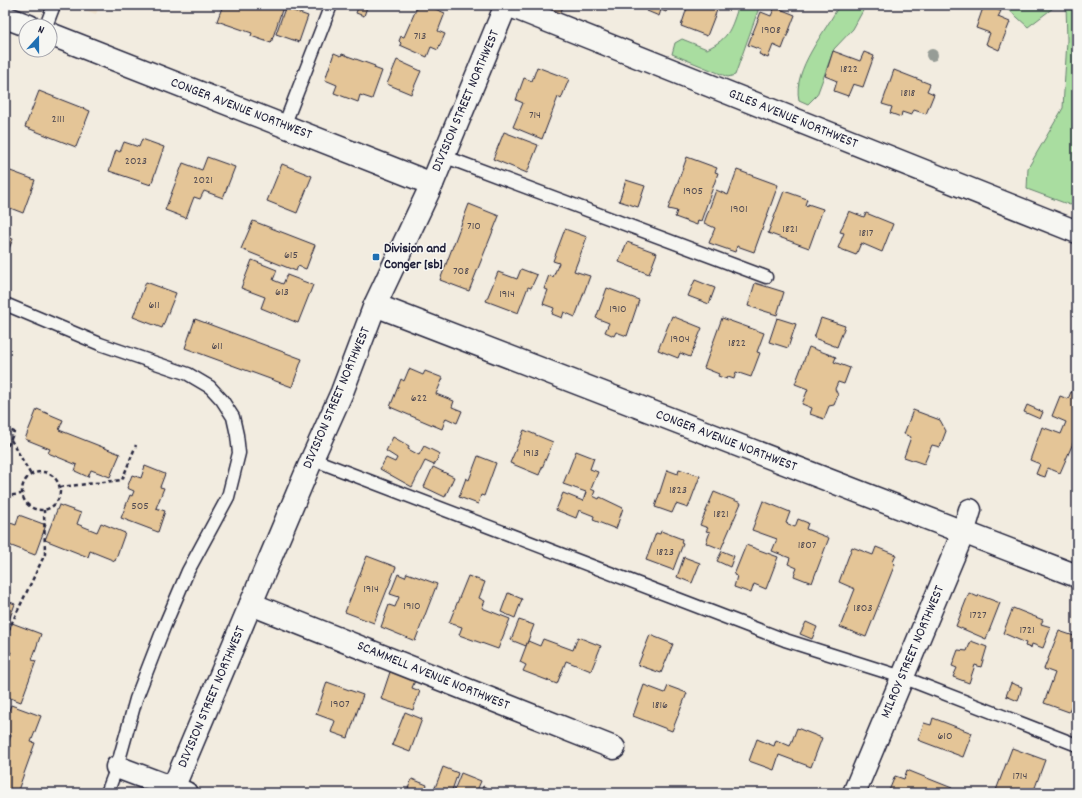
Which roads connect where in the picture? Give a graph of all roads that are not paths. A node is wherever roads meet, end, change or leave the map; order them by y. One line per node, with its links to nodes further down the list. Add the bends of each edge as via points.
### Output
1 (54, 5): 5 (lane)
2 (331, 5): 8 (lane)
3 (507, 5): 9 (street, DIVISION STREET NORTHWEST); 11 (street, GILES AVENUE NORTHWEST)
4 (5, 17): 6 (street)
5 (49, 18)
6 (18, 22)
7 (58, 37): 8 (street, CONGER AVENUE NORTHWEST)
8 (284, 126): 10 (street, CONGER AVENUE NORTHWEST)
9 (443, 156): 10 (street, DIVISION STREET NORTHWEST); 12 (lane)
10 (432, 184): 14 (street, DIVISION STREET NORTHWEST)
11 (1077, 232)
12 (766, 277)
13 (5, 304): 23 (lane, via 100,344 188,374 210,387 233,417 239,453 228,497 188,570 164,627 136,699)
14 (375, 305): 15 (street, DIVISION STREET NORTHWEST, via 342,392); 17 (street, CONGER AVENUE NORTHWEST)
15 (312, 459): 19 (street, DIVISION STREET NORTHWEST); 20 (lane, via 786,640)
16 (970, 510): 17 (street, MILROY STREET NORTHWEST)
17 (962, 533): 18 (street, CONGER AVENUE NORTHWEST); 20 (street, MILROY STREET NORTHWEST)
18 (1077, 576)
19 (251, 604): 22 (street, SCAMMELL AVENUE NORTHWEST); 24 (street, DIVISION STREET NORTHWEST)
20 (902, 677): 21 (lane); 26 (street, MILROY STREET NORTHWEST)
21 (1077, 745)
22 (614, 748)
23 (117, 767): 24 (street); 25 (lane)
24 (177, 791)
25 (107, 793)
26 (854, 793)

